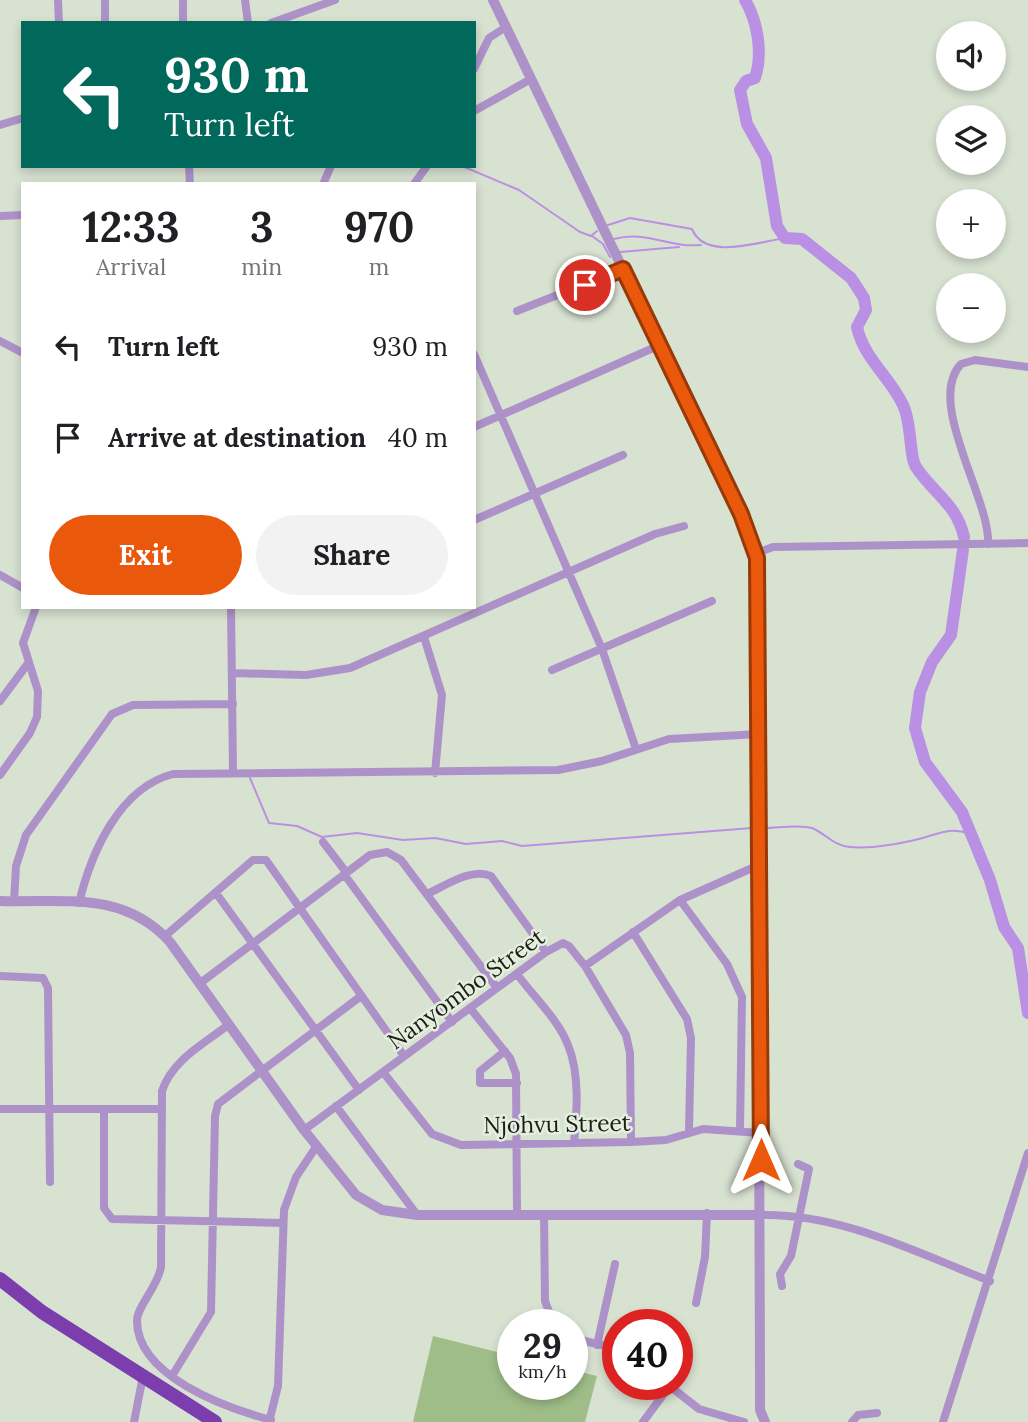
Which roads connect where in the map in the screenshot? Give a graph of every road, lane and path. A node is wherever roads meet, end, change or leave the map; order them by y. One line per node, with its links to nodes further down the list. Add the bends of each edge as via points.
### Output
1 (58, 0): 8 (street)
2 (105, 0): 9 (street)
3 (183, 0): 10 (street)
4 (245, 0): 11 (street)
5 (335, 0): 7 (street)
6 (493, 0): 12 (street)
7 (291, 19)
8 (59, 21)
9 (105, 21)
10 (183, 21)
11 (248, 21)
12 (506, 27): 13 (street, via 489,38); 14 (street)
13 (476, 65)
14 (531, 79): 15 (street); 20 (street)
15 (476, 110)
16 (21, 119): 17 (street)
17 (0, 125)
18 (21, 215): 19 (street)
19 (0, 216)
20 (623, 269): 21 (street); 23 (street)
21 (517, 312)
22 (0, 341): 24 (street)
23 (660, 345): 27 (street); 35 (street, via 741,514)
24 (21, 353)
25 (476, 359): 27 (street)
26 (1028, 367): 34 (street, via 968,361 953,377 954,423 987,520)
27 (500, 416): 28 (street); 30 (street)
28 (476, 426)
29 (623, 455): 30 (street)
30 (534, 494): 31 (street); 36 (street)
31 (476, 519)
32 (684, 526): 36 (street)
33 (1028, 543): 34 (street)
34 (988, 544): 35 (street, via 773,547)
35 (757, 558): 49 (street)
36 (568, 572): 42 (street); 43 (street)
37 (0, 575): 38 (street)
38 (21, 587)
39 (712, 601): 43 (street)
40 (35, 609): 44 (street, via 23,643)
41 (231, 609): 46 (street)
42 (424, 637): 46 (street, via 350,668 324,673); 52 (street, via 442,695)
43 (602, 649): 45 (street); 50 (street)
44 (29, 662): 47 (street); 53 (street, via 38,691 37,717)
45 (552, 670)
46 (232, 673): 48 (street)
47 (0, 701)
48 (233, 704): 51 (street); 61 (street, via 133,705 112,715 26,835 16,866)
49 (759, 734): 50 (street, via 677,738); 55 (street)
50 (636, 749): 52 (street, via 575,768)
51 (233, 771): 52 (street); 62 (street, via 173,774 141,791 97,846)
52 (435, 773)
53 (0, 775)
54 (323, 842): 56 (street)
55 (759, 865): 59 (street); 92 (street)
56 (345, 873): 58 (street, via 370,855 387,852 401,860); 63 (street); 75 (street)
57 (216, 894): 63 (street, via 253,860 262,858); 65 (street); 66 (street)
58 (427, 894): 67 (street, via 469,875 491,876); 72 (street)
59 (680, 900): 64 (street); 90 (street, via 727,964 742,997)
60 (0, 901): 61 (street)
61 (14, 902): 62 (street)
62 (79, 903): 65 (street, via 121,908 143,918)
63 (298, 908): 66 (street); 73 (street)
64 (633, 932): 68 (street); 91 (street, via 687,1019 691,1038)
65 (164, 936): 71 (street)
66 (252, 943): 71 (street); 77 (street)
67 (545, 952): 68 (street, Nanyombo Street, via 566,944); 69 (street, Nanyombo Street)
68 (585, 966): 93 (street, via 629,1044)
69 (517, 974): 72 (street, Nanyombo Street); 94 (street, via 568,1044 575,1076)
70 (0, 976): 85 (street, via 37,977 47,983)
71 (199, 984): 76 (street)
72 (497, 988): 74 (street, Nanyombo Street)
73 (361, 996): 77 (street); 79 (street)
74 (470, 1008): 75 (street, Nanyombo Street); 78 (street)
75 (452, 1021): 79 (street, Nanyombo Street)
76 (229, 1025): 80 (street); 88 (street, via 172,1071 162,1091)
77 (314, 1031): 80 (street); 83 (street)
78 (505, 1051): 82 (street, via 514,1065); 82 (street, via 480,1071 480,1083)
79 (404, 1056): 81 (street, Nanyombo Street)
80 (262, 1069): 89 (street); 107 (street, via 221,1098 216,1110)
81 (383, 1072): 83 (street, Nanyombo Street); 95 (street, Njohvu Street, via 425,1126 441,1139)
82 (517, 1083): 95 (street)
83 (359, 1090): 84 (street, Nanyombo Street)
84 (336, 1106): 89 (street, Nanyombo Street); 103 (street)
85 (49, 1108): 86 (street); 87 (street); 99 (street)
86 (0, 1109)
87 (104, 1109): 88 (street); 106 (street, via 105,1213 117,1220)
88 (160, 1109): 106 (street)
89 (304, 1130): 96 (street)
90 (740, 1130): 91 (street, Njohvu Street); 92 (street, Njohvu Street)
91 (689, 1131): 93 (street, Njohvu Street, via 666,1140)
92 (761, 1133): 104 (street)
93 (631, 1142): 94 (street, Njohvu Street)
94 (574, 1143): 95 (street, Njohvu Street)
95 (518, 1145): 101 (street)
96 (316, 1147): 103 (street, via 365,1202 393,1213); 108 (street, via 291,1188)
97 (1028, 1153): 111 (street)
98 (798, 1164): 105 (street, via 809,1169)
99 (50, 1182)
100 (707, 1213): 102 (street); 104 (street); 113 (street)
101 (517, 1214): 102 (street); 103 (street)
102 (544, 1214): 114 (street)
103 (417, 1215)
104 (761, 1215): 105 (street); 129 (street, via 760,1410)
105 (802, 1217): 111 (street, via 848,1227); 112 (street, via 791,1256 780,1275)
106 (161, 1220): 107 (street); 119 (street, via 160,1275 137,1322 146,1353)
107 (214, 1220): 108 (street); 119 (street, via 211,1312)
108 (283, 1223): 124 (street, via 278,1386)
109 (615, 1264): 116 (street)
110 (0, 1279): 118 (highway, via 42,1312)
111 (990, 1281): 131 (street)
112 (782, 1286)
113 (696, 1303)
114 (548, 1309)
115 (588, 1342): 116 (street)
116 (597, 1345): 117 (street)
117 (602, 1346)
118 (144, 1376): 125 (street); 126 (highway)
119 (172, 1376): 124 (street, via 241,1412)
120 (658, 1400): 127 (street)
121 (684, 1400): 123 (street)
122 (877, 1413): 130 (street, via 858,1415)
123 (719, 1419): 128 (street)
124 (270, 1421)
125 (134, 1422)
126 (215, 1422)
127 (643, 1422)
128 (744, 1422)
129 (765, 1422)
130 (852, 1422)
131 (943, 1422)

